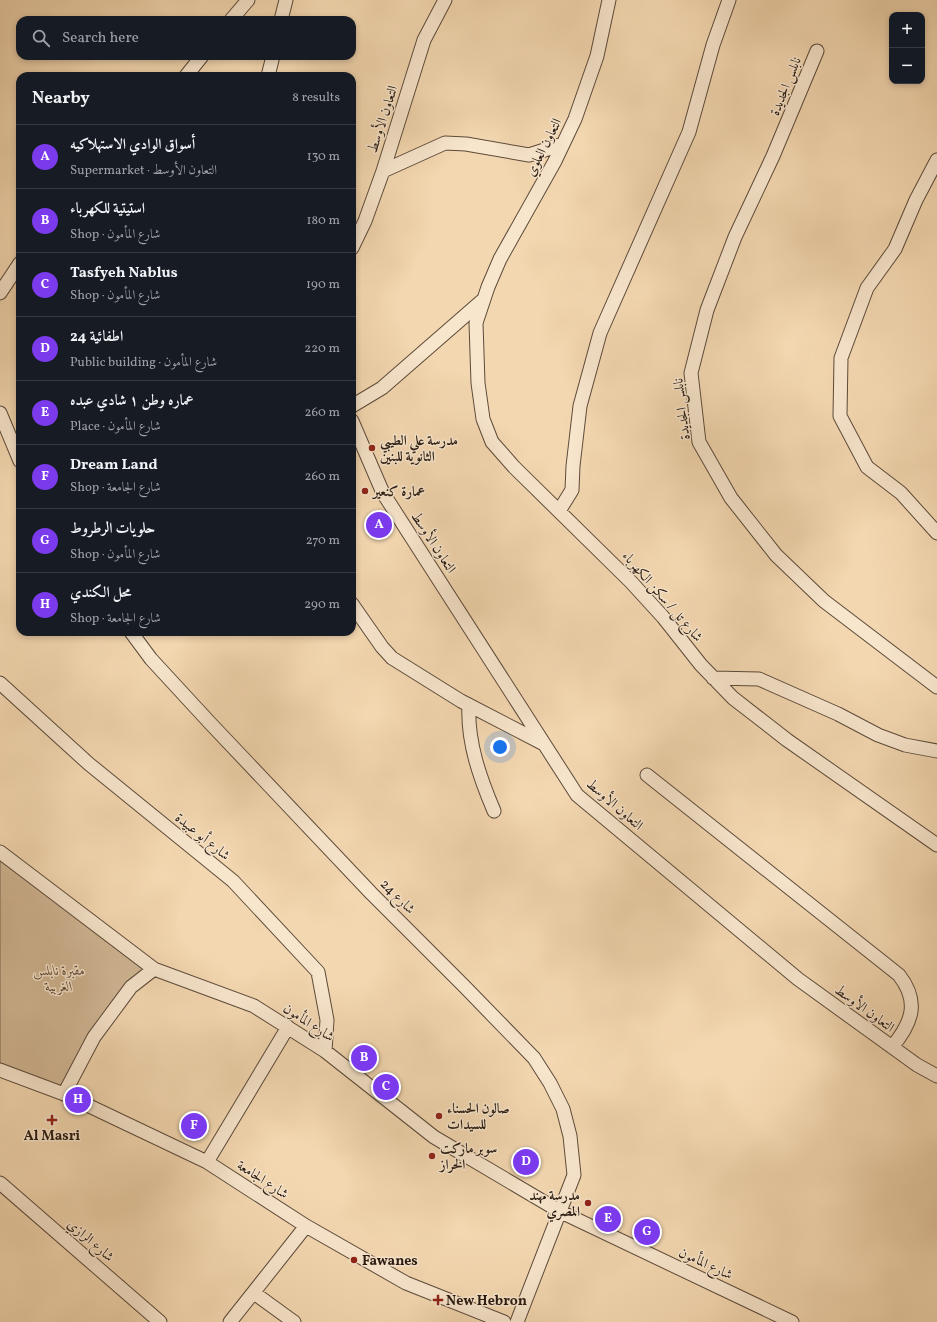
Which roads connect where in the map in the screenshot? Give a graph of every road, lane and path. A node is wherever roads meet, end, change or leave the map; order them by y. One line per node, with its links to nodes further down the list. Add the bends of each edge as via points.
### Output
1 (248, 0): 6 (street)
2 (286, 0): 7 (street)
3 (445, 0): 15 (street, التعاون الأوسط, via 424,40)
4 (610, 0): 13 (street, التعاون العلوي, via 598,56)
5 (729, 0): 24 (street, via 690,132 600,333 580,406 572,490)
6 (234, 16)
7 (282, 16)
8 (816, 50): 30 (street, نابلس الجديدة, via 774,156 735,237 706,310 691,373 699,442 731,498 776,555 824,601)
9 (199, 60): 11 (street)
10 (272, 60): 12 (street)
11 (189, 72)
12 (269, 72)
13 (564, 144): 15 (street, via 529,155 445,143); 19 (street, التعاون العلوي, via 507,246)
14 (937, 160): 25 (street, via 895,249 867,288 841,358 840,416 867,467 901,493)
15 (383, 171): 16 (street, التعاون الأوسط)
16 (356, 240)
17 (16, 269): 18 (street)
18 (0, 293)
19 (483, 300): 20 (street, via 382,388); 24 (street, شارع تل / سكن الكهرباء, via 476,323 476,346 478,392 486,429 499,451)
20 (356, 404)
21 (0, 413): 23 (street)
22 (356, 430): 32 (street, التعاون الأوسط, via 383,493)
23 (16, 451)
24 (559, 511): 28 (street, شارع تل / سكن الكهرباء, via 648,599)
25 (937, 533)
26 (356, 610): 31 (street, via 388,654 434,686)
27 (134, 636): 47 (street, شارع 24, via 151,659 210,723 534,1058 562,1109 570,1136 574,1175)
28 (713, 678): 33 (street, via 760,679 878,735 906,745); 36 (street, شارع تل / سكن الكهرباء, via 770,728)
29 (0, 683): 41 (street, شارع أبو عبيدة, via 89,764 234,881 318,972 327,1020)
30 (937, 687)
31 (469, 705): 32 (street); 35 (street, via 468,724 475,756 482,783)
32 (544, 744): 40 (street, التعاون الأوسط, via 577,795 798,979)
33 (937, 751)
34 (647, 776): 40 (street, via 899,975 908,989 911,1014 905,1030)
35 (494, 811)
36 (937, 845)
37 (0, 852): 38 (street, شارع المأمون)
38 (154, 969): 39 (street, شارع المأمون, via 254,1006); 44 (street, via 131,987 94,1037)
39 (288, 1027): 41 (street, شارع المأمون); 45 (street)
40 (892, 1047): 43 (street, التعاون الأوسط, via 922,1069)
41 (325, 1051): 47 (street, شارع المأمون, via 434,1137)
42 (0, 1070): 44 (street, شارع الجامعة)
43 (937, 1076)
44 (64, 1094): 45 (street, شارع الجامعة)
45 (207, 1162): 48 (street, شارع الجامعة)
46 (0, 1183): 50 (street, شارع الرازي)
47 (561, 1212): 54 (street, شارع 24); 55 (street, شارع المأمون)
48 (306, 1226): 49 (street); 53 (street, شارع الجامعة, via 406,1283)
49 (254, 1292): 51 (street); 52 (street)
50 (160, 1322)
51 (230, 1322)
52 (294, 1322)
53 (504, 1322)
54 (517, 1322)
55 (792, 1322)

